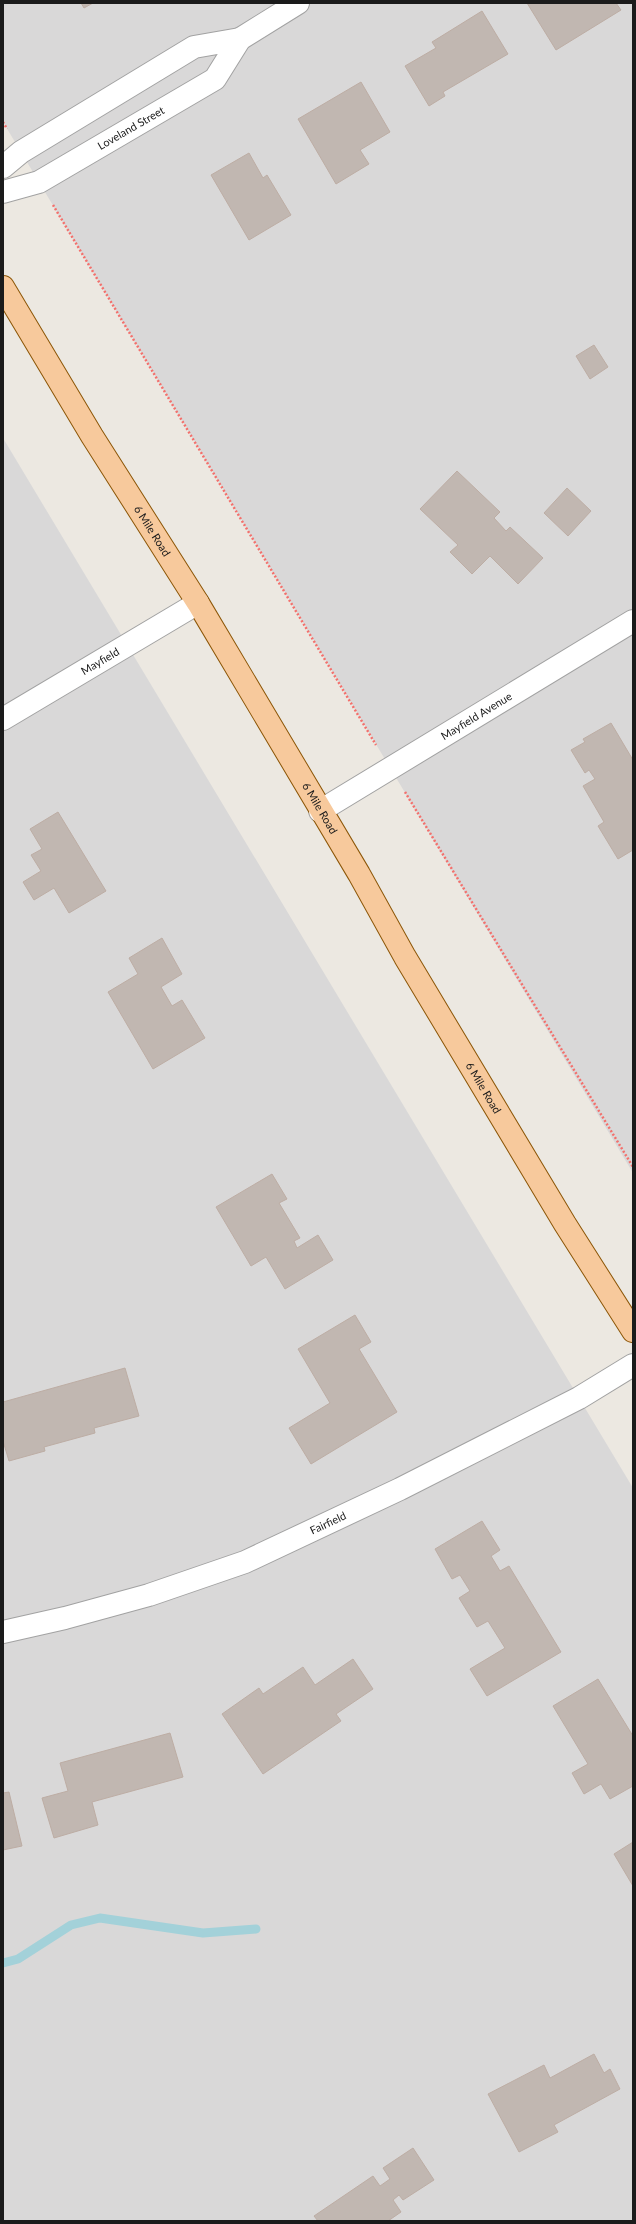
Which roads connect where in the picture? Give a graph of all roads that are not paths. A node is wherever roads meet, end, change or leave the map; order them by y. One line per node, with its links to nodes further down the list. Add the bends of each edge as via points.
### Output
1 (298, 3): 2 (street, Loveland Street)
2 (240, 39): 3 (street, Loveland Street, via 194,47 21,152); 4 (street, Loveland Street, via 215,79 39,182)
3 (3, 167)
4 (3, 192)
5 (3, 287): 6 (main road, 6 Mile Road)
6 (198, 603): 8 (street, Mayfield); 9 (main road, 6 Mile Road)
7 (633, 621): 9 (street, Mayfield Avenue)
8 (3, 719)
9 (320, 811): 10 (main road, 6 Mile Road, via 499,1115)
10 (633, 1331)
11 (633, 1365): 12 (street, Fairfield, via 579,1398 400,1489 245,1562 149,1595)
12 (3, 1632)

